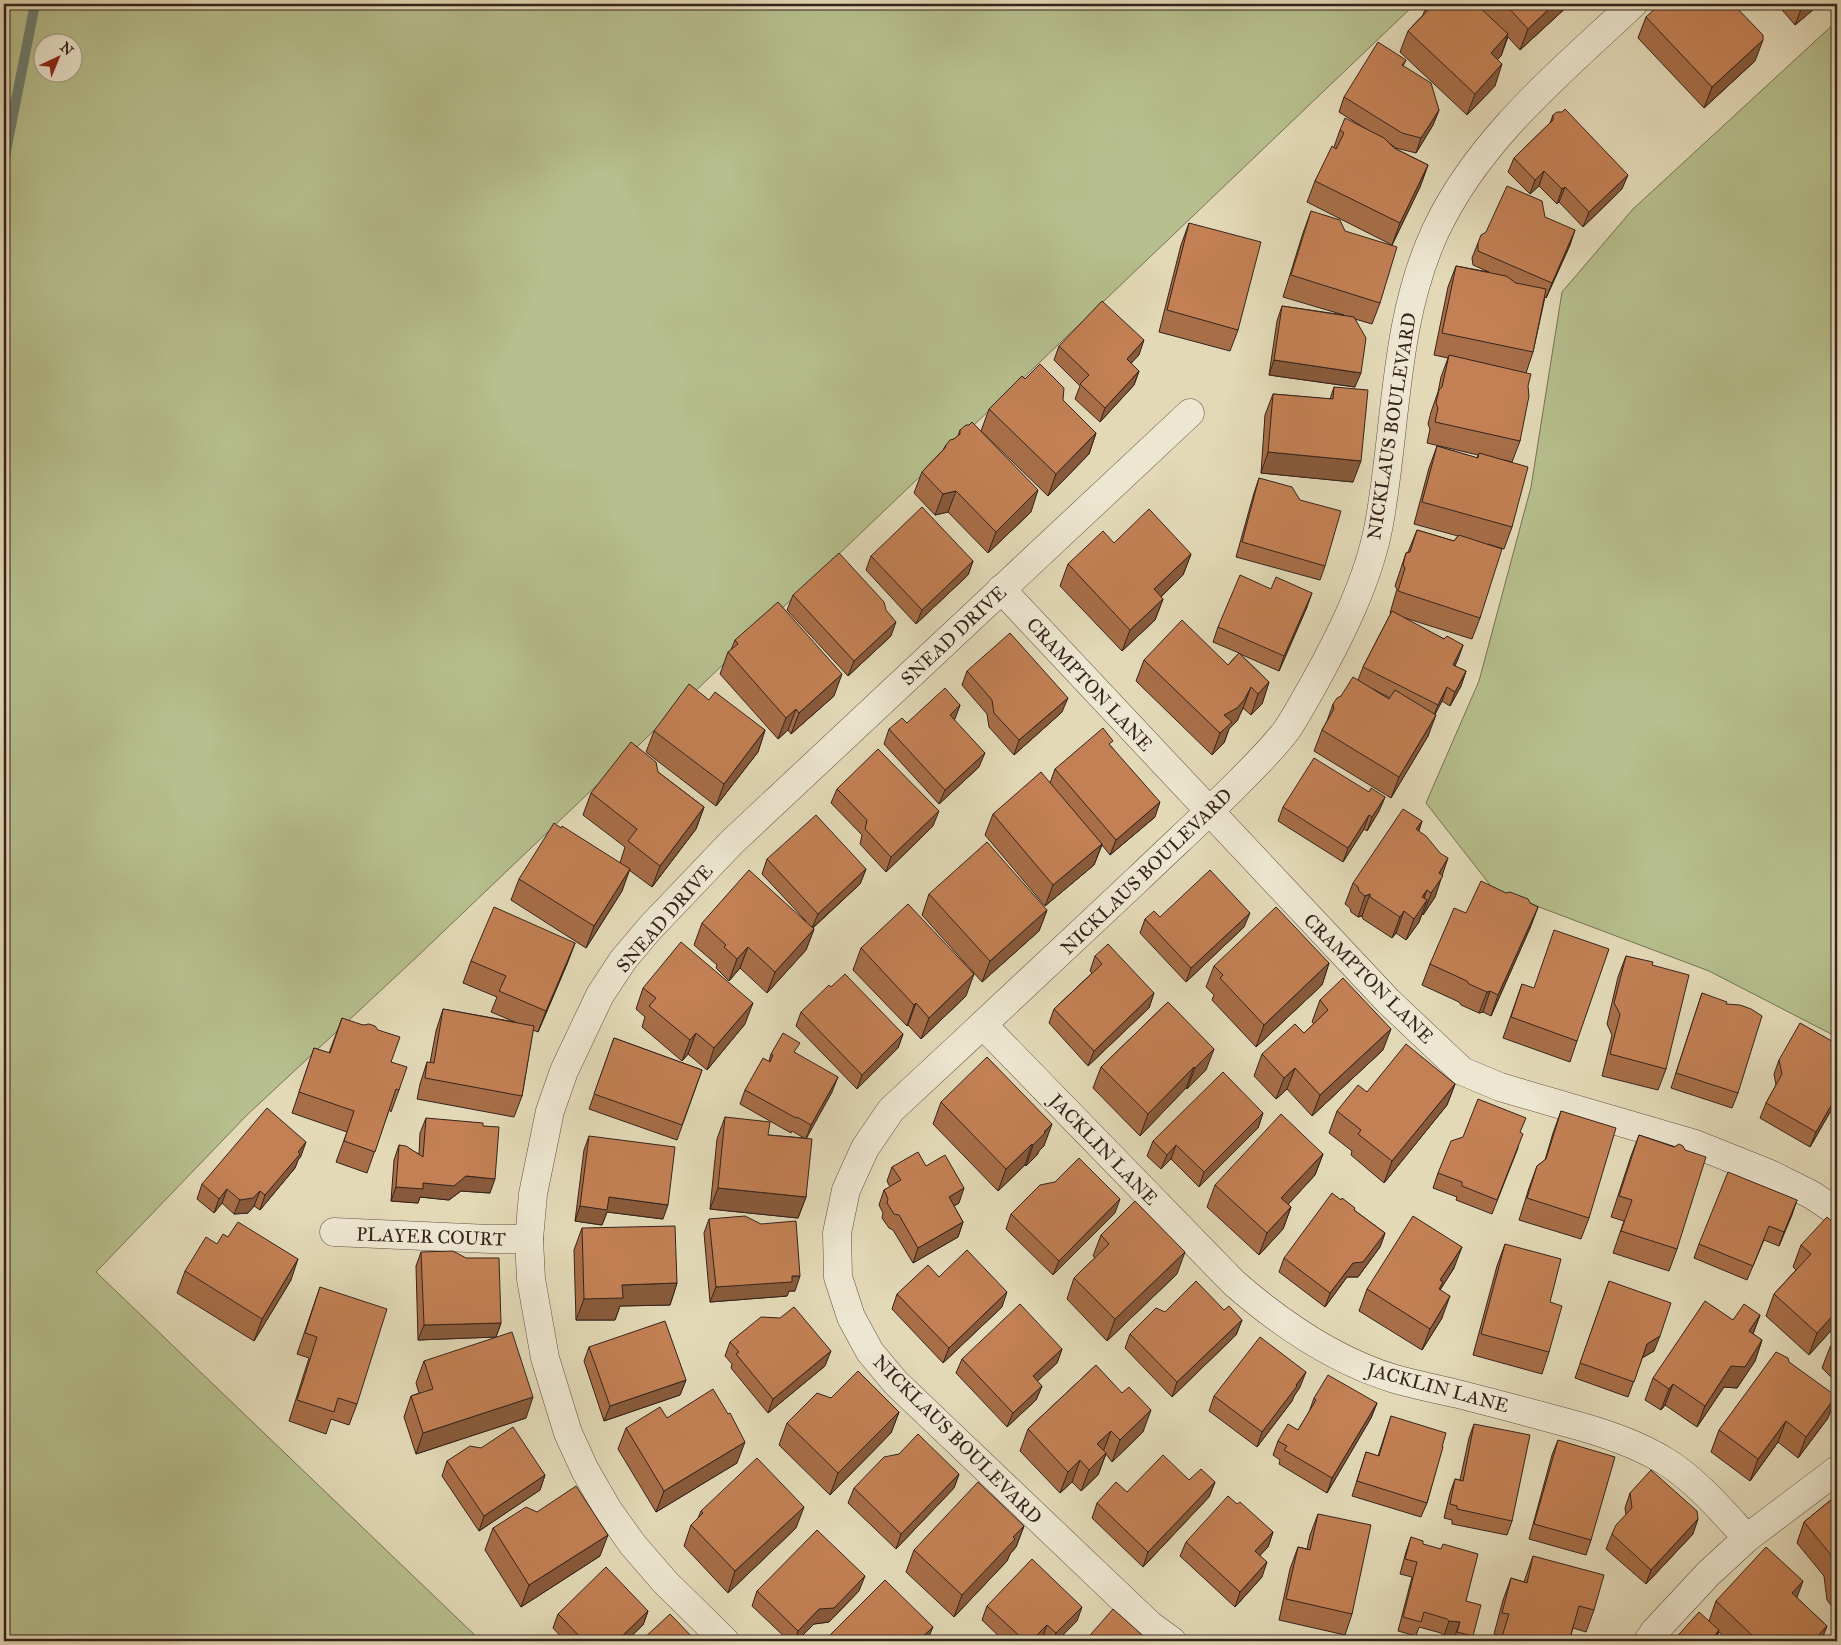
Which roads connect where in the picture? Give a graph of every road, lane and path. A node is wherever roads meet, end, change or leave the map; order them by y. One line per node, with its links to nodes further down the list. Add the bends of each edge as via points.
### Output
1 (1633, 4): 4 (street, NICKLAUS BOULEVARD, via 1507,125 1463,184 1435,232 1418,274 1408,312 1379,525 1364,577 1312,688 1287,729 1263,759)
2 (1190, 413): 3 (street, SNEAD DRIVE)
3 (1002, 589): 4 (street, CRAMPTON LANE); 8 (street, SNEAD DRIVE, via 732,842 623,960 596,1003 564,1071 550,1111 532,1194)
4 (1209, 812): 5 (street, NICKLAUS BOULEVARD); 6 (street, CRAMPTON LANE, via 1388,1001 1462,1071 1500,1087 1695,1144 1770,1174)
5 (983, 1025): 10 (street, JACKLIN LANE, via 1234,1283 1293,1330 1359,1366 1395,1379 1513,1408 1631,1443 1666,1461 1697,1485); 12 (street, NICKLAUS BOULEVARD, via 892,1110 865,1148 846,1190 836,1233 838,1278 851,1317 870,1352 896,1383 1150,1625)
6 (1837, 1212)
7 (334, 1232): 8 (street, PLAYER COURT)
8 (529, 1239): 11 (street, SNEAD DRIVE, via 531,1279 545,1358 568,1433 585,1470 633,1545)
9 (1837, 1470): 10 (street)
10 (1747, 1538): 13 (street, via 1708,1574)
11 (725, 1641)
12 (1172, 1641)
13 (1648, 1641)

